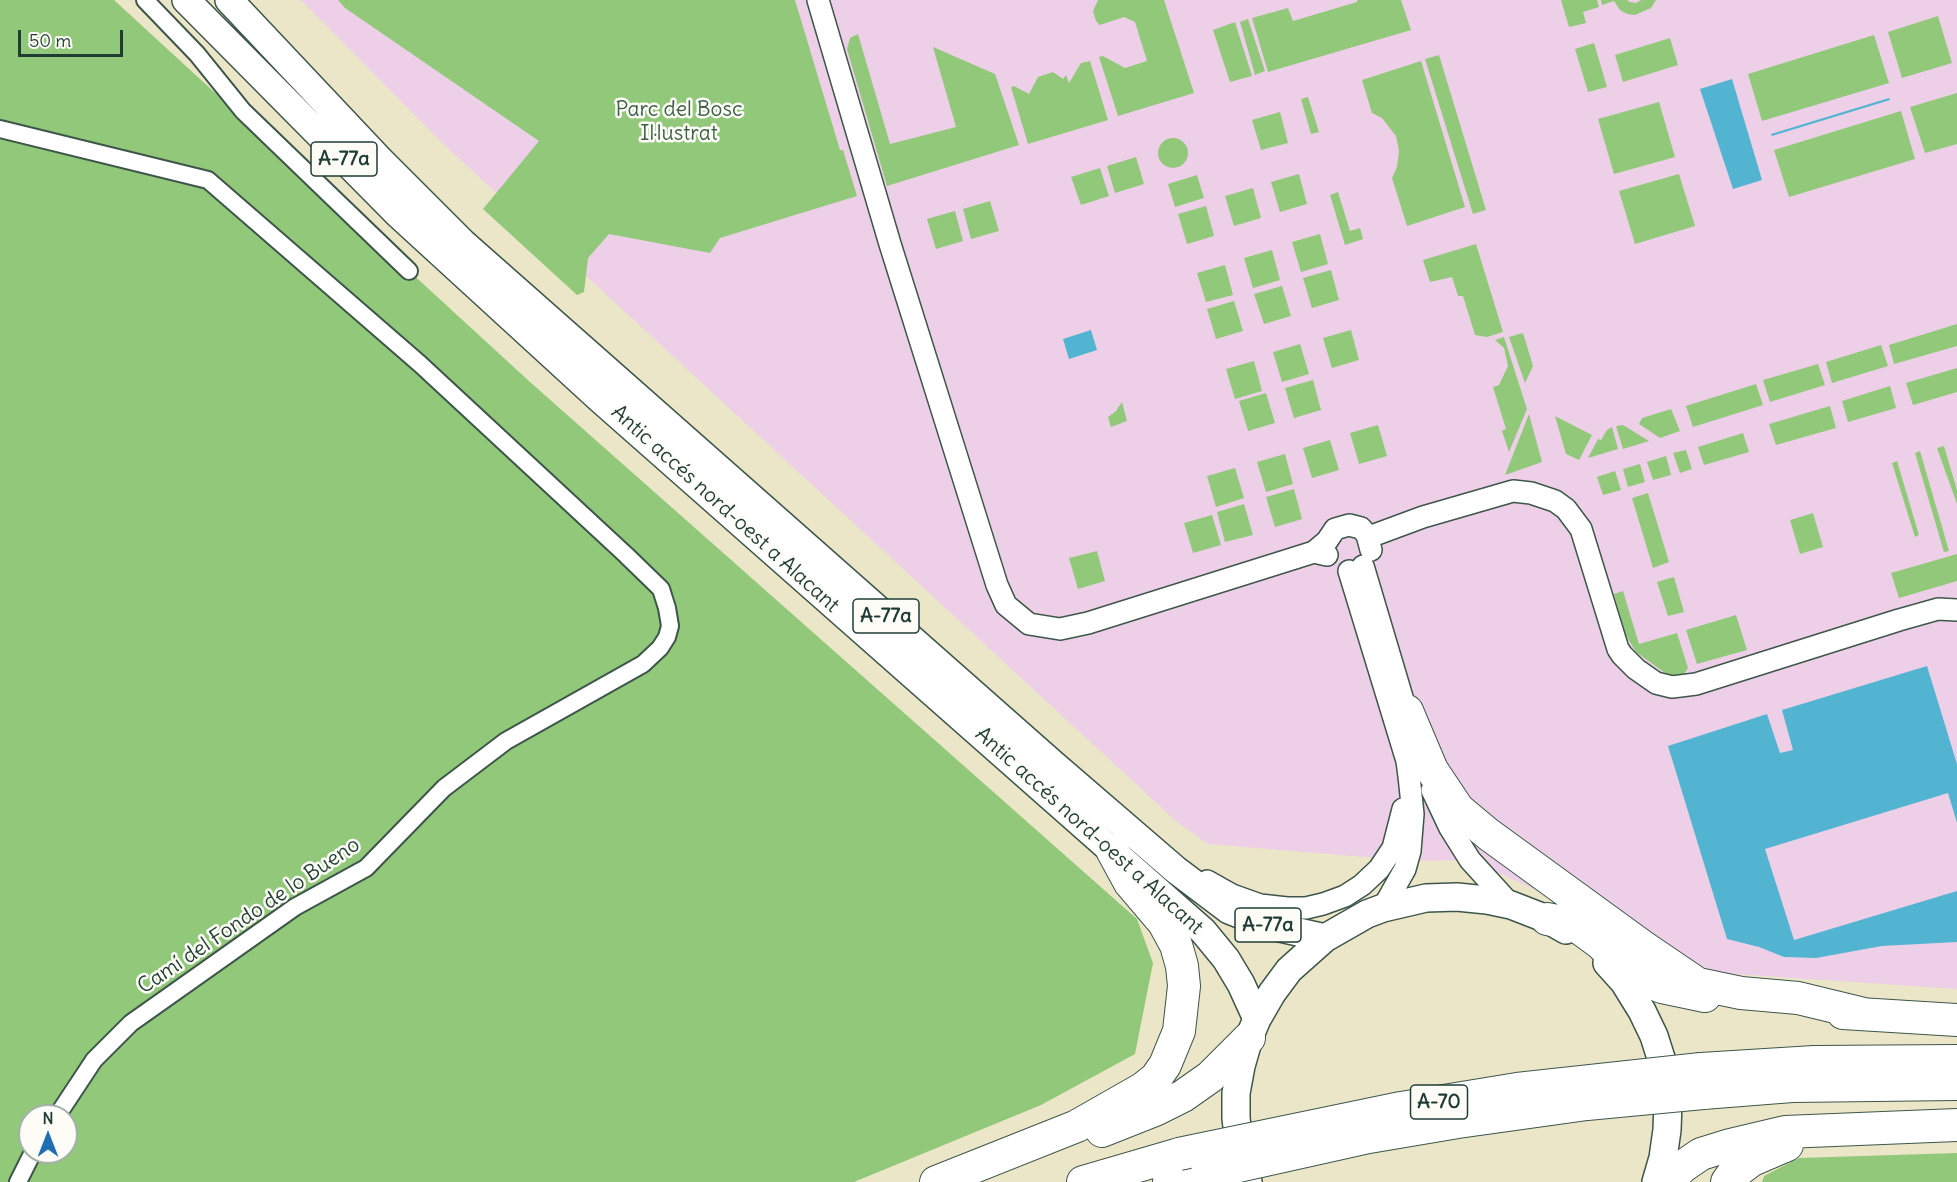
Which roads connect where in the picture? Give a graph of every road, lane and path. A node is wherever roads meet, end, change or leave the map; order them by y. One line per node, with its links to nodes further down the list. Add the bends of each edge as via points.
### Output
1 (146, 0): 8 (street, via 198,54 243,111)
2 (186, 0): 9 (main road, Antic accés nord-oest a Alacant / A-77a, via 398,214)
3 (229, 0): 6 (main road, Antic accés nord-oest a Alacant / A-77a)
4 (247, 0): 6 (main road)
5 (818, 0): 11 (street, via 890,244 1006,604 1029,624 1060,629)
6 (309, 85): 9 (main road, Antic accés nord-oest a Alacant / A-77a, via 463,243)
7 (0, 129): 29 (street, Camí del Fondo de lo Bueno, via 208,180 427,370 661,590 670,626 660,648 642,664 506,741 444,788 366,868 295,907 131,1023 94,1060)
8 (409, 272)
9 (518, 307): 16 (main road, Antic accés nord-oest a Alacant / A-77a, via 570,371); 17 (main road, Antic accés nord-oest a Alacant / A-77a, via 596,361)
10 (1373, 532): 11 (street, via 1342,526 1330,534); 12 (street, via 1370,555); 13 (street, via 1513,491 1555,501 1581,529 1618,649 1636,669 1672,687 1696,684 1918,614)
11 (1322, 549): 12 (street, via 1335,566)
12 (1356, 568): 14 (street); 15 (street)
13 (1957, 610)
14 (1407, 711): 18 (street, via 1433,795 1450,828 1470,860); 23 (highway, via 1432,770 1458,809 1698,984 1798,998)
15 (1407, 761): 17 (street, via 1402,819 1393,848 1379,869 1345,896 1306,908 1260,905); 19 (street, via 1413,814 1410,851)
16 (1112, 850): 25 (main road, Antic accés nord-oest a Alacant / A-77a, via 1203,931 1226,959 1241,984); 34 (highway, via 1130,883 1164,923 1176,945 1184,986 1173,1048 1155,1078 1121,1102 1077,1126)
17 (1176, 870): 21 (main road, Antic accés nord-oest a Alacant / A-77a, via 1237,914)
18 (1511, 905): 19 (main road, via 1456,897 1426,898); 20 (main road)
19 (1383, 908): 21 (main road)
20 (1547, 919): 22 (main road, via 1598,954); 23 (highway, via 1574,924 1639,978 1662,987 1742,1003)
21 (1325, 938): 25 (main road, via 1289,970)
22 (1624, 982): 23 (highway, via 1642,990 1743,1010); 39 (main road, via 1654,1036 1666,1083 1667,1130)
23 (1864, 1014): 24 (highway)
24 (1957, 1020)
25 (1253, 1029): 34 (highway, via 1210,1077 1155,1110 1059,1146); 38 (main road, via 1240,1066 1236,1093 1240,1153)
26 (1957, 1061): 27 (highway, A-70, via 1814,1062)
27 (1702, 1081): 28 (highway, A-70, via 1815,1086); 33 (highway, A-70, bridge, via 1587,1104 1369,1137 1207,1173); 33 (highway, A-70, bridge, via 1517,1089 1401,1108)
28 (1957, 1084)
29 (65, 1104)
30 (1957, 1125): 31 (highway)
31 (1910, 1128): 40 (highway, via 1774,1134 1701,1154); 41 (highway, via 1797,1142 1752,1160)
32 (27, 1164): 35 (street)
33 (1174, 1168): 37 (highway, A-70)
34 (965, 1171): 36 (highway)
35 (18, 1182)
36 (936, 1182)
37 (1083, 1182)
38 (1248, 1182)
39 (1656, 1182)
40 (1668, 1182)
41 (1727, 1182)

